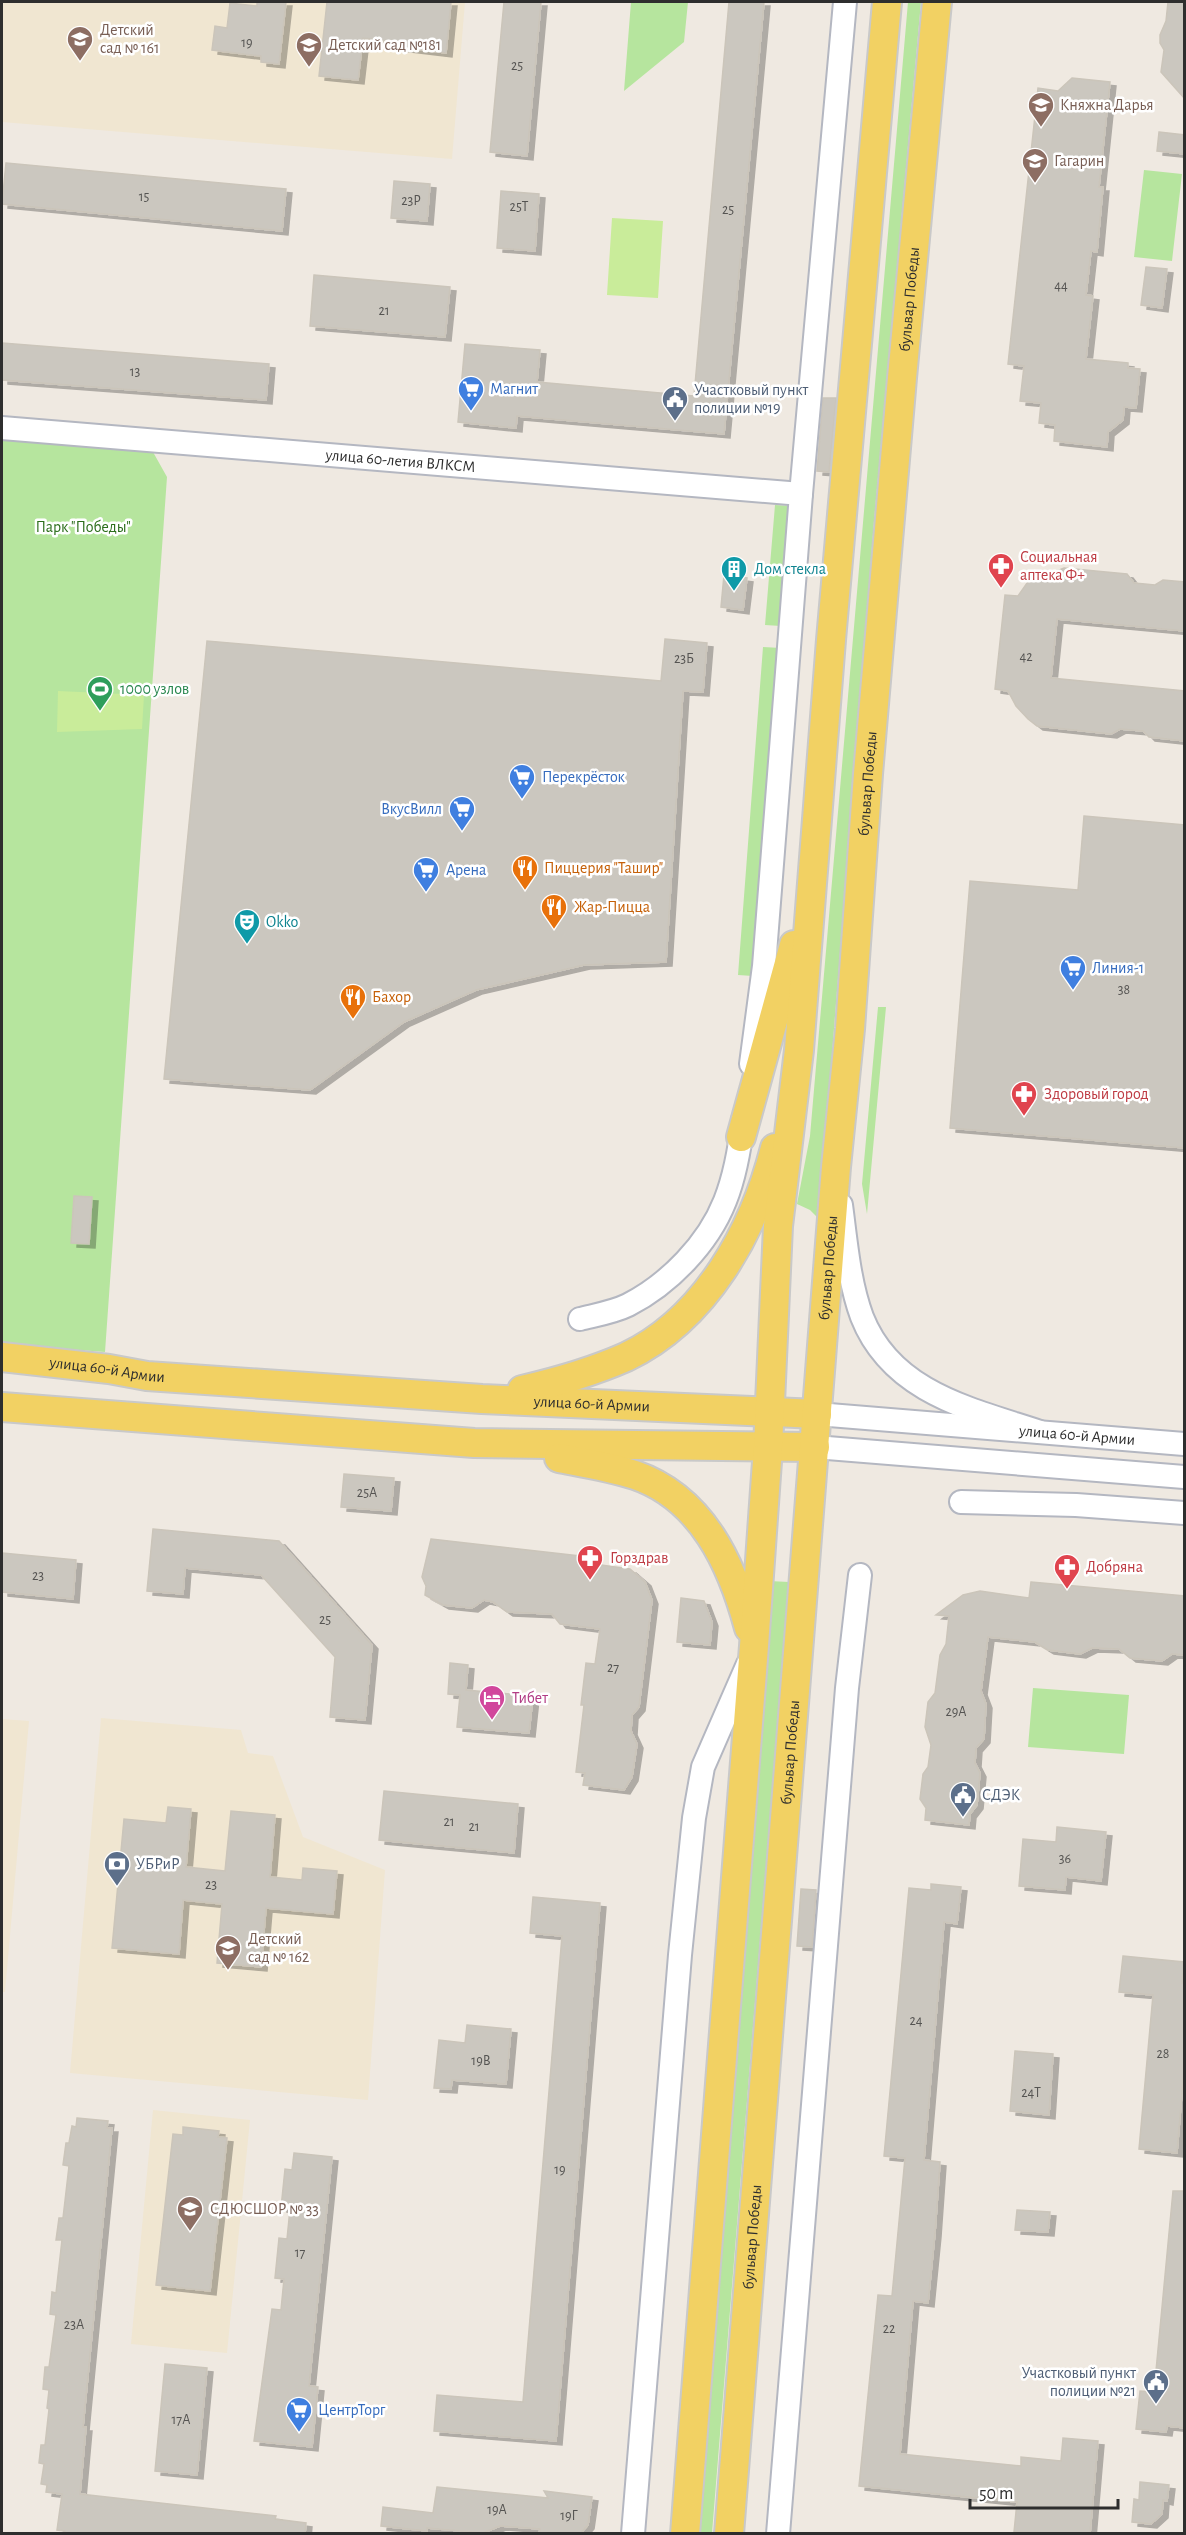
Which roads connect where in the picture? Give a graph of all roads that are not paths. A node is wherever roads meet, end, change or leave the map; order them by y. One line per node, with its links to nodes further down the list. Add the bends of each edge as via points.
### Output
1 (845, 2): 5 (street)
2 (887, 2): 6 (main road)
3 (937, 2): 9 (main road, бульвар Победы)
4 (2, 428): 5 (street, улица 60-летия ВЛКСМ)
5 (801, 494): 8 (street, via 764,966)
6 (812, 882): 7 (main road); 8 (main road)
7 (799, 1050): 12 (main road, via 760,1193 730,1260 709,1289 655,1339 627,1356 554,1383); 14 (main road, via 778,1226)
8 (741, 1137): 10 (street, via 725,1203 683,1264 627,1305)
9 (836, 1167): 15 (main road, бульвар Победы); 16 (street, via 851,1274 862,1317 885,1354 910,1380 931,1394)
10 (580, 1319)
11 (2, 1357): 12 (main road, улица 60-й Армии, via 147,1376)
12 (482, 1399): 14 (main road, улица 60-й Армии)
13 (2, 1407): 17 (main road, улица 60-й Армии)
14 (770, 1410): 15 (main road, улица 60-й Армии); 19 (main road)
15 (817, 1414): 16 (street, улица 60-й Армии); 20 (main road, бульвар Победы)
16 (1040, 1432): 18 (street, улица 60-й Армии)
17 (474, 1443): 19 (main road, улица 60-й Армии); 25 (main road, via 605,1466 637,1476 678,1499 698,1516 727,1564 743,1605)
18 (1185, 1444)
19 (768, 1447): 20 (main road, улица 60-й Армии); 25 (main road)
20 (815, 1447): 21 (street, улица 60-й Армии); 28 (main road, бульвар Победы)
21 (1185, 1478)
22 (961, 1502): 23 (street)
23 (1185, 1513)
24 (860, 1575): 29 (street, via 847,1688)
25 (753, 1650): 26 (street, via 703,1767 694,1818); 27 (main road)
26 (633, 2534)
27 (685, 2534)
28 (729, 2534)
29 (778, 2534)

